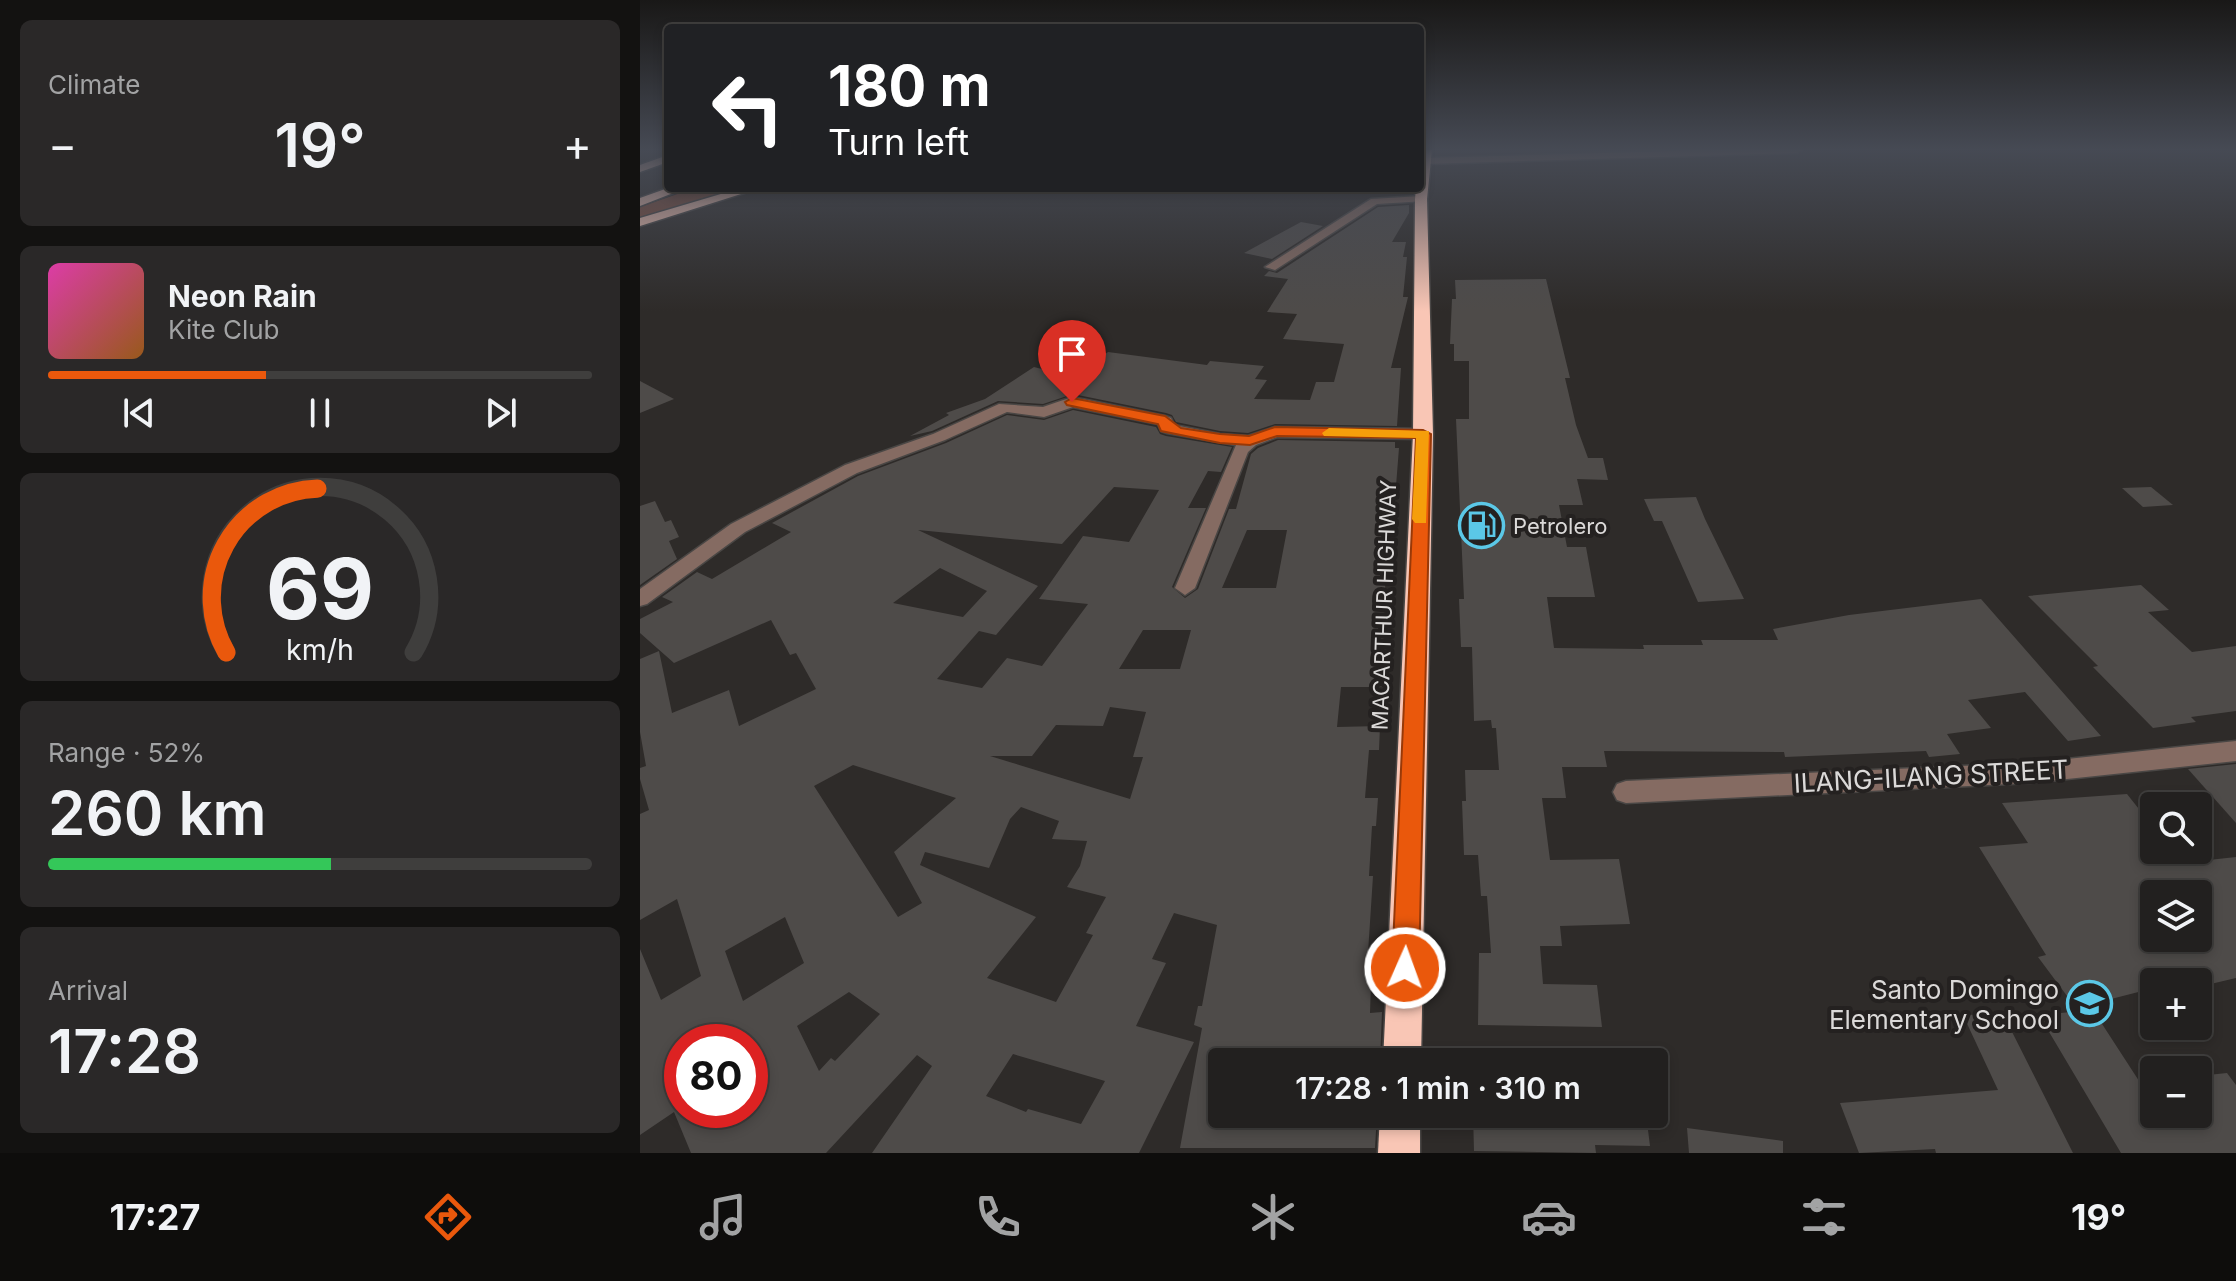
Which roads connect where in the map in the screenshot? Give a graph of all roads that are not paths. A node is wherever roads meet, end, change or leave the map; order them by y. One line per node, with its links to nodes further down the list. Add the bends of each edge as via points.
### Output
1 (701, 204): 4 (highway)
2 (1371, 204): 5 (street)
3 (1421, 204): 6 (highway, MACARTHUR HIGHWAY)
4 (640, 222)
5 (1271, 267)
6 (1423, 434): 7 (street, via 1275,432); 12 (highway, MACARTHUR HIGHWAY)
7 (1250, 441): 8 (street, via 1240,450); 9 (street, via 1179,432 1167,428 1165,421 1072,402 1044,412 1005,407 851,469 752,521)
8 (1185, 588)
9 (640, 599)
10 (2236, 751): 11 (street, ILANG-ILANG STREET, via 2029,773)
11 (1626, 792)
12 (1402, 1048)
13 (1400, 1128): 14 (highway)
14 (1399, 1153)

